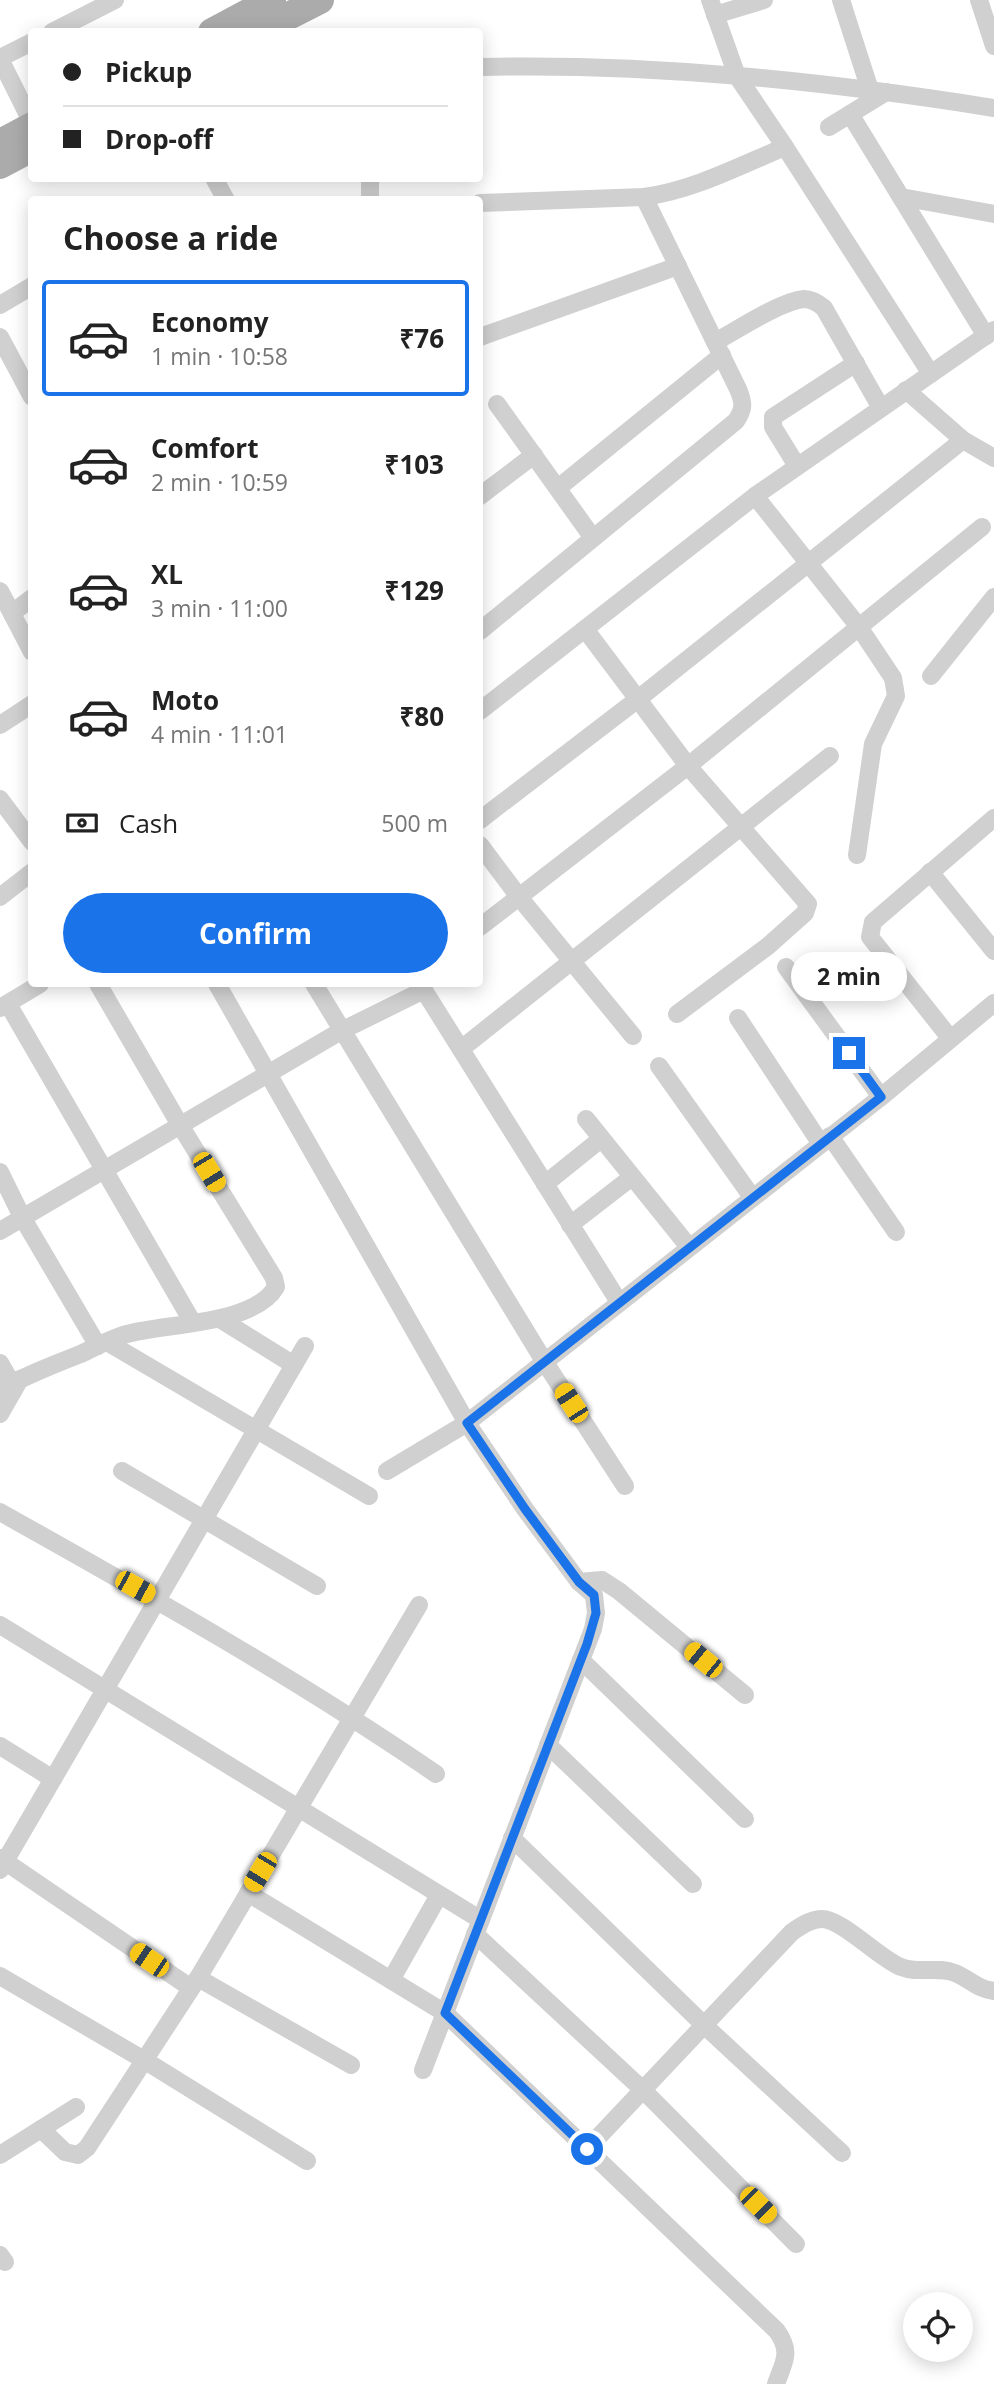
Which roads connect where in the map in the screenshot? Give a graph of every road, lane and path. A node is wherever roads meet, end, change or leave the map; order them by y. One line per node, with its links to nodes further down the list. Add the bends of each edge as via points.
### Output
1 (115, 0): 9 (street)
2 (272, 0): 8 (main road)
3 (320, 0): 8 (main road)
4 (764, 0): 7 (street)
5 (841, 0): 15 (street)
6 (979, 0): 11 (street)
7 (713, 8): 14 (street)
8 (250, 26)
9 (60, 28)
10 (28, 44): 12 (street)
11 (994, 46)
12 (0, 58): 18 (street)
13 (483, 67): 14 (street, via 614,66)
14 (737, 76): 15 (street); 22 (street)
15 (878, 91): 16 (street); 17 (street)
16 (994, 108)
17 (850, 114): 20 (street); 26 (street)
18 (28, 117)
19 (28, 127): 21 (main road)
20 (829, 127)
21 (0, 143)
22 (785, 146): 25 (street, via 686,188); 37 (street)
23 (28, 150): 24 (main road)
24 (0, 165)
25 (644, 197): 27 (street); 29 (street)
26 (901, 197): 28 (street); 32 (street)
27 (483, 203)
28 (994, 214)
29 (678, 265): 33 (street); 35 (street)
30 (28, 288): 31 (street)
31 (0, 305)
32 (990, 333): 37 (street)
33 (483, 336)
34 (0, 337): 38 (street)
35 (718, 348): 36 (street, via 790,302 807,299 824,308); 46 (street); 50 (street, via 744,402 736,421)
36 (856, 363): 41 (street); 45 (street, via 773,417 773,427)
37 (931, 374): 39 (street)
38 (28, 390)
39 (906, 390): 41 (street); 42 (street)
40 (497, 404): 43 (street)
41 (881, 408): 45 (street)
42 (963, 440): 44 (street); 51 (street)
43 (534, 455): 46 (street); 47 (street)
44 (994, 458)
45 (797, 466): 48 (street)
46 (558, 488): 50 (street)
47 (483, 494)
48 (755, 496): 51 (street); 58 (street)
49 (982, 527): 56 (street)
50 (593, 538): 57 (street)
51 (809, 564): 56 (street); 61 (street)
52 (0, 591): 55 (street)
53 (994, 597): 60 (street)
54 (28, 601): 55 (street)
55 (12, 613): 59 (street)
56 (859, 627): 66 (street); 73 (street, via 893,678 896,696 873,744)
57 (483, 629)
58 (585, 629): 61 (street); 63 (street)
59 (28, 644)
60 (931, 677)
61 (638, 699): 66 (street); 68 (street)
62 (28, 708): 64 (street)
63 (483, 709)
64 (0, 725)
65 (830, 756): 70 (street)
66 (688, 766): 70 (street); 77 (street)
67 (0, 799): 71 (street)
68 (483, 818)
69 (994, 818): 74 (street)
70 (741, 827): 80 (street); 89 (street, via 808,909 768,946)
71 (28, 837)
72 (483, 849): 77 (street)
73 (857, 855)
74 (930, 872): 79 (street); 93 (street, via 873,922 870,937)
75 (28, 875): 76 (street)
76 (0, 897)
77 (519, 897): 78 (street); 80 (street)
78 (483, 925)
79 (994, 951)
80 (572, 962): 92 (street); 94 (street)
81 (786, 967): 97 (street)
82 (35, 987): 88 (street)
83 (100, 987): 99 (street)
84 (219, 987): 96 (street)
85 (316, 987): 91 (street)
86 (422, 987): 91 (street); 94 (street)
87 (994, 1003): 93 (street)
88 (4, 1006): 102 (street)
89 (677, 1014)
90 (738, 1018): 101 (street)
91 (341, 1031): 96 (street); 117 (street)
92 (633, 1036)
93 (950, 1038): 97 (street)
94 (461, 1049): 105 (street)
95 (659, 1066): 106 (street)
96 (269, 1073): 99 (street); 122 (street)
97 (881, 1097): 101 (street)
98 (586, 1119): 100 (street)
99 (180, 1125): 102 (street); 113 (street, via 276,1287 271,1294)
100 (601, 1139): 104 (street); 105 (street)
101 (825, 1140): 106 (street); 110 (street)
102 (104, 1170): 107 (street); 114 (street)
103 (0, 1172): 107 (street)
104 (632, 1177): 108 (street); 111 (street)
105 (545, 1184): 108 (street)
106 (752, 1197): 111 (street)
107 (22, 1217): 109 (street); 115 (street)
108 (570, 1225): 112 (street)
109 (0, 1230)
110 (896, 1232)
111 (689, 1247): 112 (street)
112 (618, 1302): 117 (street)
113 (220, 1319): 114 (street); 119 (street)
114 (193, 1323): 115 (street, via 160,1326)
115 (102, 1344): 120 (street); 123 (street)
116 (305, 1346): 119 (street)
117 (544, 1361): 122 (street); 126 (street)
118 (0, 1363): 120 (street)
119 (294, 1365): 123 (street)
120 (10, 1384): 121 (street)
121 (0, 1414)
122 (467, 1423): 125 (street); 130 (street)
123 (256, 1430): 127 (street); 129 (street)
124 (122, 1471): 129 (street)
125 (387, 1471)
126 (625, 1486)
127 (369, 1496)
128 (0, 1512): 132 (street)
129 (204, 1519): 131 (street); 132 (street)
130 (579, 1582): 135 (street, via 594,1595 596,1613); 137 (street, via 602,1580 619,1591)
131 (317, 1586)
132 (157, 1600): 136 (street); 138 (street)
133 (419, 1605): 138 (street)
134 (0, 1625): 136 (street)
135 (581, 1660): 139 (street); 144 (street)
136 (104, 1690): 142 (street); 143 (street)
137 (745, 1695)
138 (353, 1717): 141 (street); 143 (street)
139 (548, 1745): 145 (street); 147 (street)
140 (0, 1746): 142 (street)
141 (436, 1774)
142 (53, 1779): 146 (street)
143 (298, 1807): 148 (street); 149 (street)
144 (745, 1819)
145 (512, 1838): 150 (street); 156 (street)
146 (2, 1863): 153 (street)
147 (693, 1884)
148 (248, 1893): 152 (street); 153 (street)
149 (439, 1895): 150 (street); 152 (street)
150 (478, 1927): 155 (street); 160 (street)
151 (0, 1976): 157 (street)
152 (391, 1980): 155 (street)
153 (194, 1983): 157 (street); 158 (street)
154 (994, 1991): 156 (street, via 973,1985 954,1972 900,1967 824,1919 807,1922 792,1932)
155 (445, 2013): 159 (street); 163 (street)
156 (704, 2025): 160 (street); 164 (street)
157 (144, 2060): 162 (street, via 78,2155 65,2152); 166 (street)
158 (351, 2065)
159 (423, 2070)
160 (643, 2090): 163 (street); 167 (street)
161 (76, 2107): 162 (street)
162 (41, 2129): 165 (street)
163 (587, 2149): 168 (street, via 777,2331 786,2344 786,2356)
164 (842, 2153)
165 (0, 2155)
166 (307, 2161)
167 (796, 2244)
168 (776, 2384)

